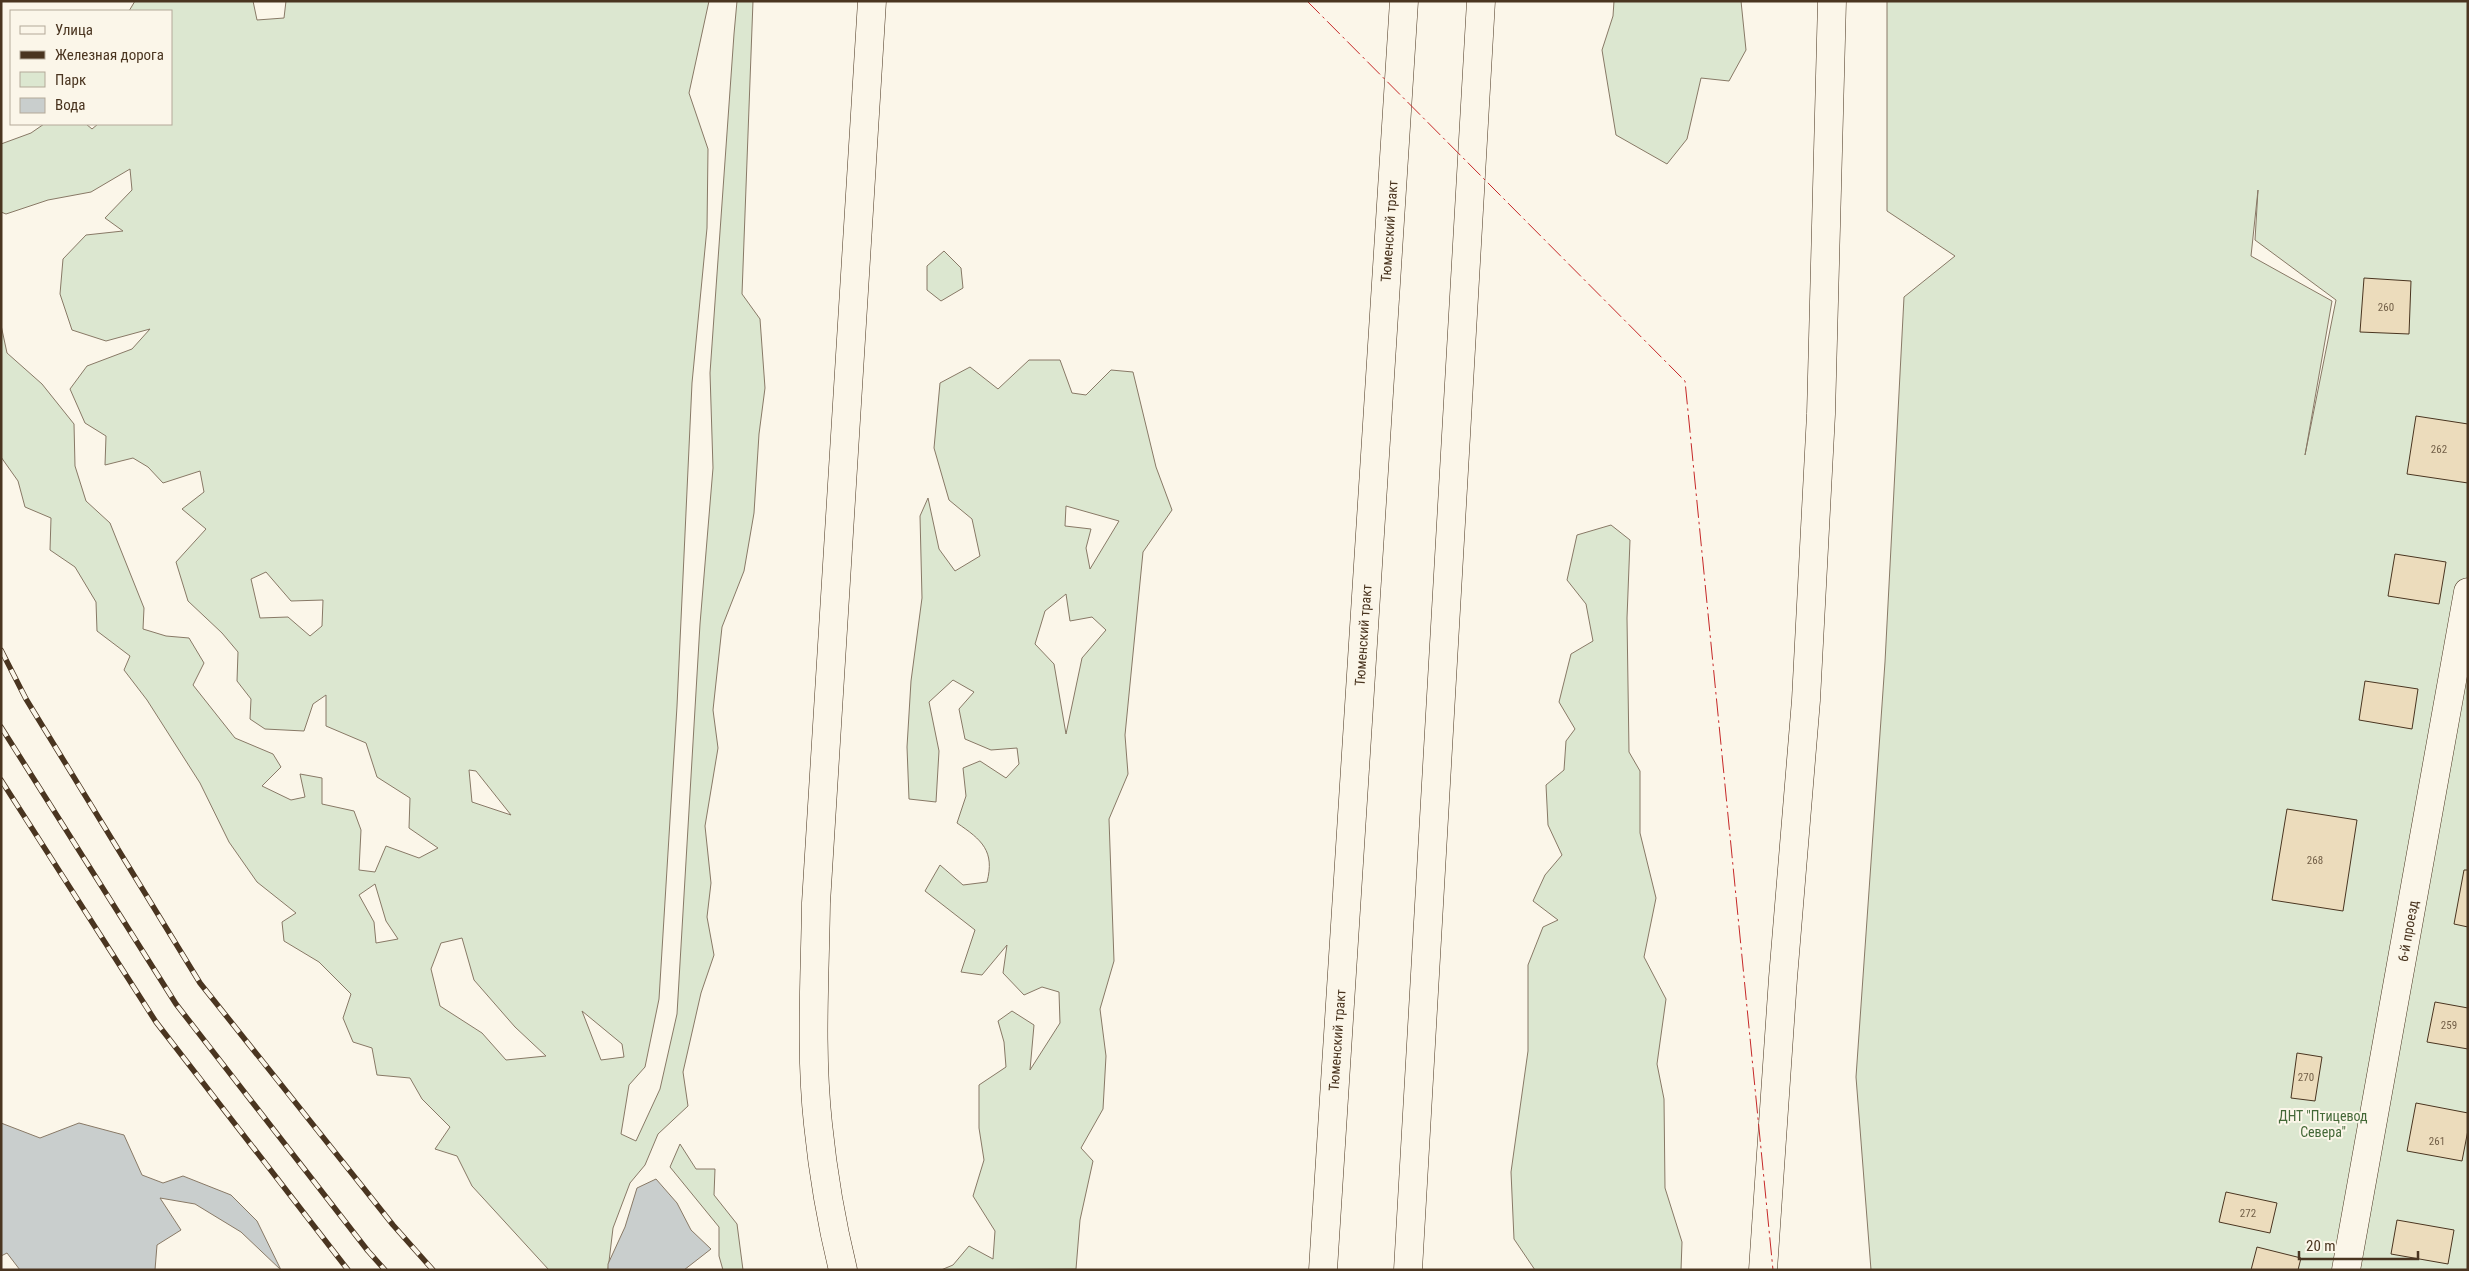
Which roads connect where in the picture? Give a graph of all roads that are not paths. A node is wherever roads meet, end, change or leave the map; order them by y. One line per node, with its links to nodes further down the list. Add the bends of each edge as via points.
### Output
1 (872, 1): 6 (main road, via 816,903 814,1042 818,1122 829,1212)
2 (1404, 1): 7 (main road, Тюменский тракт)
3 (1481, 1): 8 (main road)
4 (1832, 1): 9 (main road, via 1821,414 1806,700 1782,978)
5 (2468, 592): 10 (main road, 6-й проезд)
6 (843, 1270)
7 (1322, 1270)
8 (1408, 1270)
9 (1763, 1270)
10 (2346, 1270)

